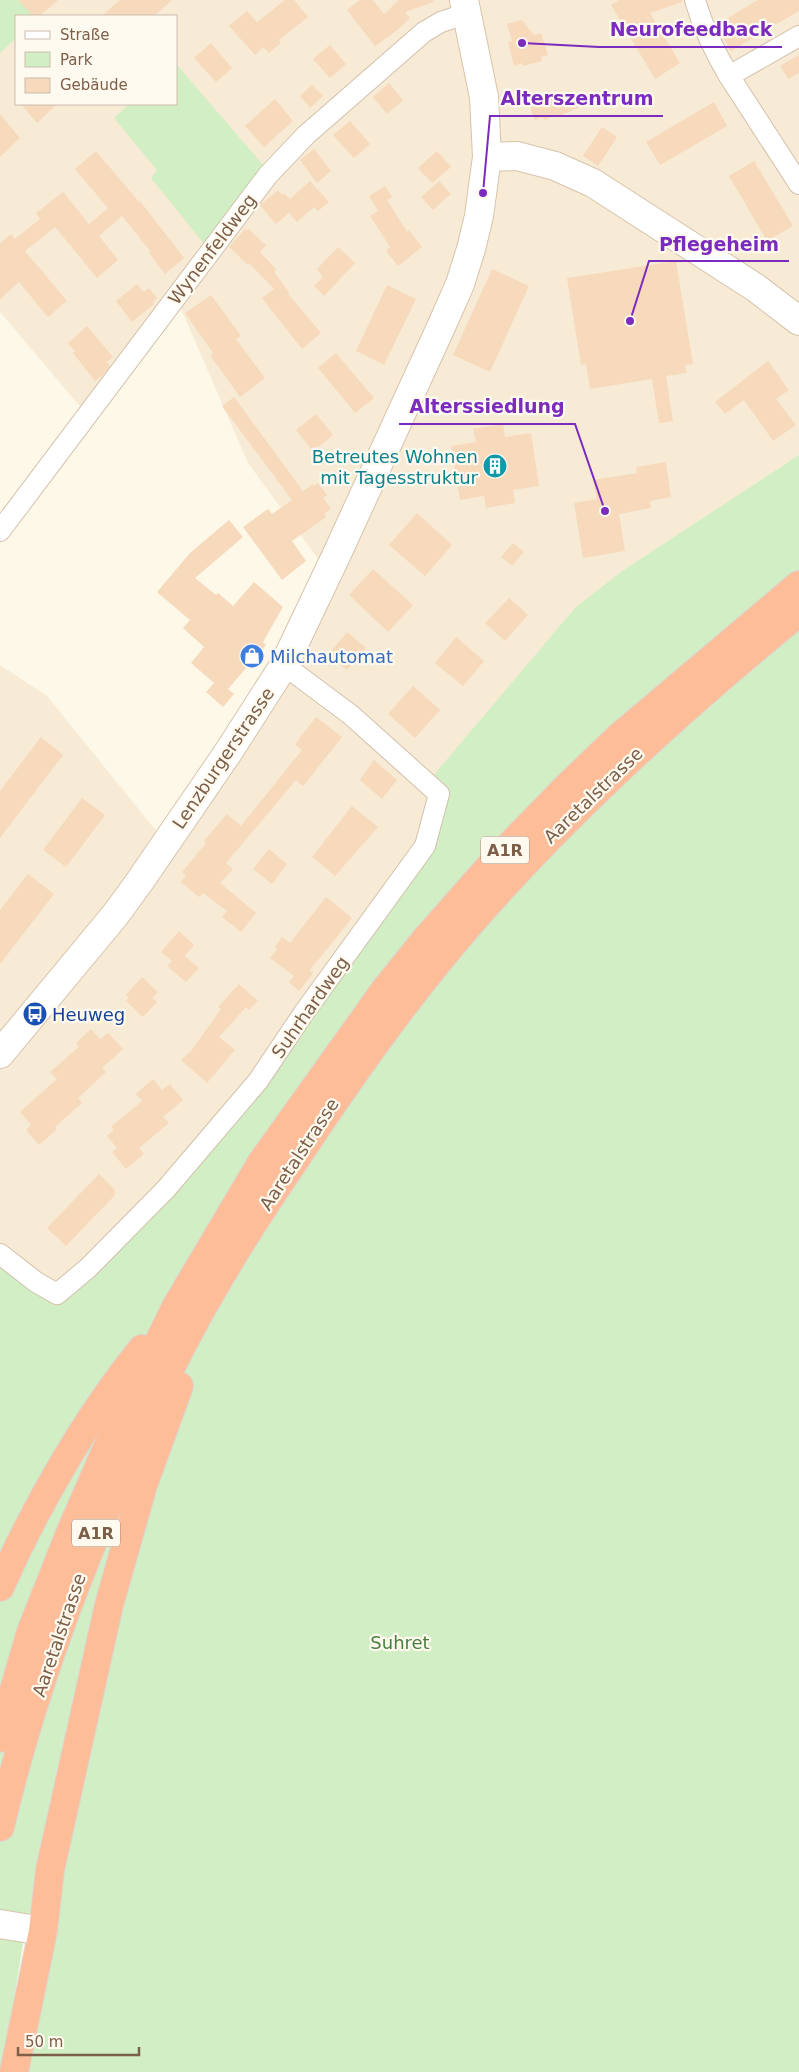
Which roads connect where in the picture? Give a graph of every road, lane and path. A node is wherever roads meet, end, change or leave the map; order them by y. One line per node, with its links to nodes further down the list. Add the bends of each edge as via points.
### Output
1 (695, 0): 4 (street, via 710,44)
2 (466, 7): 5 (main road, Lenzburgerstrasse, via 484,97); 8 (street, Wynenfeldweg, via 424,32 306,135 268,174)
3 (799, 36): 4 (street)
4 (729, 76): 6 (street)
5 (487, 157): 7 (main road, via 517,156 555,166 593,183 756,288); 11 (main road, Lenzburgerstrasse, via 479,216 460,284)
6 (799, 184)
7 (799, 321)
8 (0, 531)
9 (799, 585): 15 (highway, Aaretalstrasse / A1R, via 605,750 494,862 432,931 385,990 262,1162)
10 (799, 612): 14 (highway, Aaretalstrasse / A1R, via 693,700 596,791 487,904 432,969 328,1108)
11 (284, 665): 12 (main road, Lenzburgerstrasse, via 140,882); 13 (street, Suhrhardweg, via 350,716 439,794 424,846 258,1081 166,1189 88,1268 57,1294)
12 (0, 1054)
13 (0, 1254)
14 (233, 1255): 18 (highway, Aaretalstrasse / A1R, via 152,1405 94,1537 43,1677); 20 (highway, via 180,1384 124,1546 50,1870)
15 (176, 1308): 16 (highway, via 116,1381 29,1527); 17 (highway, Aaretalstrasse / A1R, via 108,1446 71,1531 31,1632)
16 (0, 1587)
17 (0, 1738)
18 (0, 1827)
19 (8, 1925): 20 (main road)
20 (43, 1931): 21 (highway)
21 (14, 2072)

